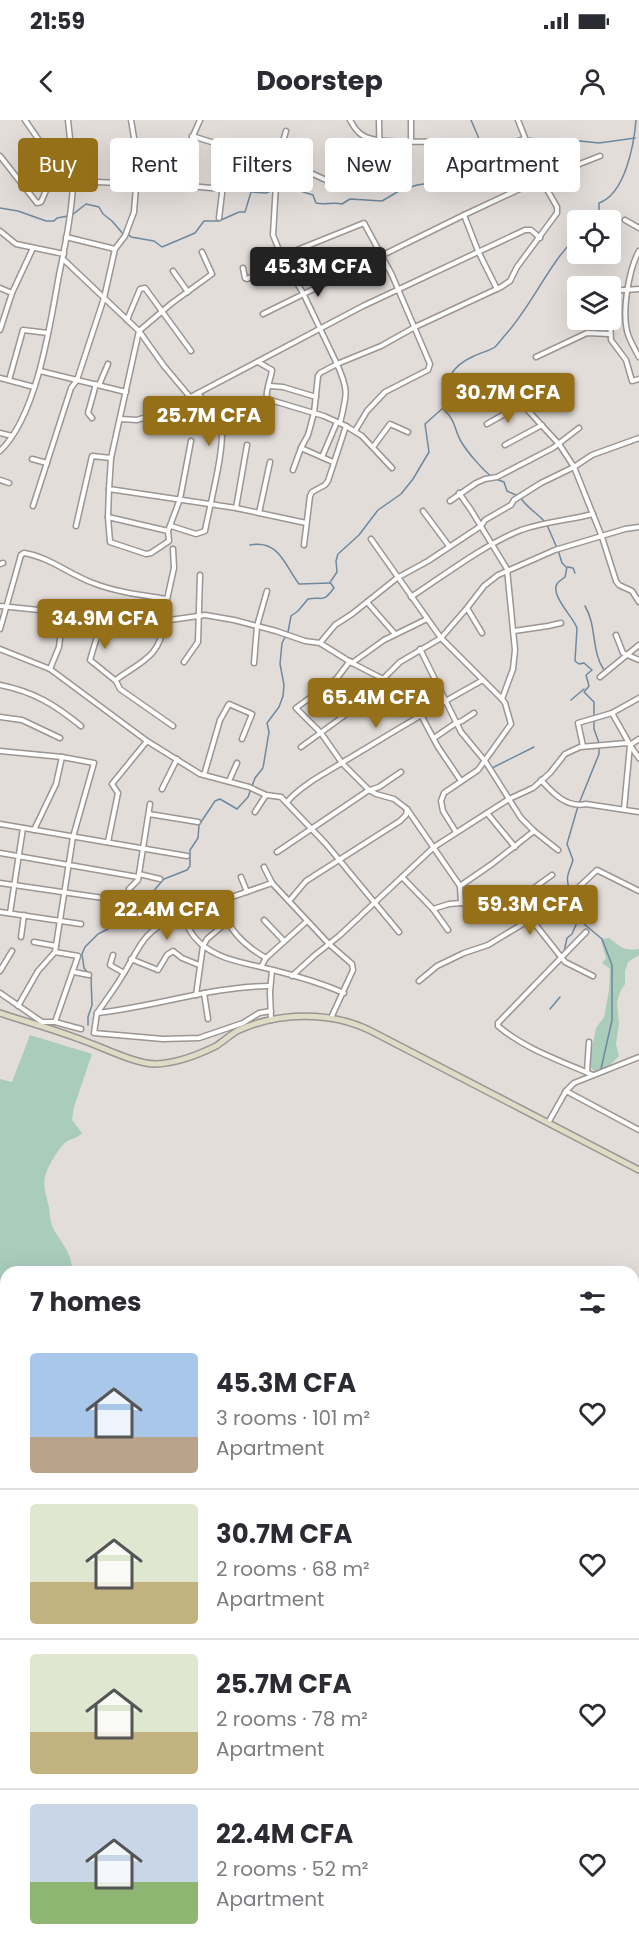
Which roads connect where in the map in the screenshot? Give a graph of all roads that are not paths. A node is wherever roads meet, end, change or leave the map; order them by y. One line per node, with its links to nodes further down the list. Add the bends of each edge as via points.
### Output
1 (25, 120): 11 (street)
2 (68, 120): 12 (street)
3 (131, 120): 13 (street)
4 (200, 120): 10 (street)
5 (350, 120): 15 (street, via 358,132)
6 (379, 120): 16 (street)
7 (411, 120): 17 (street)
8 (518, 120): 18 (street)
9 (286, 131): 14 (street)
10 (192, 136): 19 (street)
11 (37, 138)
12 (70, 138)
13 (133, 138)
14 (285, 138)
15 (374, 138)
16 (379, 138)
17 (411, 138)
18 (524, 138)
19 (211, 141)
20 (0, 156): 23 (street)
21 (600, 156): 22 (street)
22 (580, 164)
23 (18, 179)
24 (28, 192): 25 (street, via 37,203)
25 (45, 192)
26 (71, 192): 37 (street)
27 (136, 192): 40 (street, via 131,224)
28 (222, 192): 33 (street)
29 (275, 192): 46 (street, via 272,227)
30 (515, 192): 32 (street)
31 (548, 192): 38 (street, via 558,210)
32 (464, 215): 41 (street); 44 (street)
33 (219, 218)
34 (625, 220): 35 (street)
35 (639, 228)
36 (0, 231): 39 (street, via 13,242)
37 (66, 237): 40 (street); 45 (street)
38 (540, 238): 41 (street, via 525,230); 50 (street, via 510,281)
39 (33, 248): 45 (street); 57 (street)
40 (115, 249): 58 (street)
41 (478, 251): 50 (street); 54 (street)
42 (639, 251): 53 (street)
43 (202, 252): 55 (street, via 212,274)
44 (382, 255): 46 (street, via 364,223); 54 (street); 56 (street)
45 (63, 257): 58 (street); 67 (street)
46 (283, 258): 47 (street, via 247,279); 56 (street)
47 (243, 268)
48 (173, 271): 55 (street)
49 (0, 288): 57 (street)
50 (497, 289): 62 (street)
51 (639, 289): 53 (street)
52 (621, 290): 53 (street)
53 (628, 290): 69 (street, via 626,323)
54 (398, 291): 62 (street); 64 (street)
55 (188, 292): 59 (street)
56 (303, 293): 60 (street); 64 (street)
57 (12, 294): 63 (street)
58 (104, 298): 61 (street); 79 (street)
59 (162, 311): 61 (street, via 142,288); 66 (street); 70 (street)
60 (263, 314)
61 (127, 320): 66 (street)
62 (415, 327): 75 (street); 98 (street, via 430,367 385,392)
63 (0, 330)
64 (320, 330): 73 (street); 75 (street)
65 (609, 330): 68 (street)
66 (139, 331): 84 (street); 86 (street)
67 (48, 333): 76 (street); 78 (street, via 23,330)
68 (609, 334): 71 (street, via 587,333); 80 (street, via 626,360 632,381)
69 (637, 347): 72 (street)
70 (191, 351)
71 (536, 357)
72 (639, 357)
73 (257, 362): 82 (street, via 271,368); 85 (street)
74 (108, 364): 81 (street)
75 (337, 364): 87 (street, via 320,373); 92 (street, via 346,385)
76 (40, 371): 79 (street); 83 (street)
77 (0, 378): 78 (street)
78 (9, 380): 83 (street)
79 (77, 380): 81 (street); 115 (street)
80 (639, 380)
81 (98, 385): 84 (street); 90 (street, via 88,414)
82 (270, 386): 87 (street); 89 (street, via 267,399)
83 (34, 387): 101 (street)
84 (126, 392): 91 (street)
85 (198, 393): 86 (street); 96 (street)
86 (190, 397): 91 (street, via 137,420)
87 (316, 397): 89 (street)
88 (238, 411): 96 (street)
89 (314, 413): 92 (street); 108 (street)
90 (92, 418)
91 (120, 418): 111 (street)
92 (339, 422): 95 (street); 110 (street)
93 (487, 424): 94 (street, via 522,404)
94 (542, 425): 104 (street); 106 (street)
95 (346, 426): 98 (street); 114 (street)
96 (221, 428): 125 (street)
97 (579, 428): 104 (street)
98 (355, 431): 107 (street)
99 (408, 432): 107 (street, via 390,424)
100 (0, 433): 101 (street)
101 (12, 436): 109 (street)
102 (639, 438): 116 (street, via 592,455)
103 (191, 441): 123 (street)
104 (559, 444): 116 (street); 122 (street, via 509,472)
105 (247, 445): 127 (street)
106 (505, 446)
107 (373, 447): 117 (street)
108 (301, 448): 110 (street); 118 (street)
109 (0, 451)
110 (322, 457): 114 (street)
111 (111, 458): 121 (street); 133 (street, via 92,456)
112 (32, 459): 115 (street)
113 (270, 462): 129 (street)
114 (333, 462): 132 (street, via 328,481 312,492)
115 (47, 463): 126 (street)
116 (574, 467): 130 (street); 135 (street, via 530,489)
117 (392, 468)
118 (293, 470)
119 (0, 480): 120 (street)
120 (9, 483)
121 (109, 489): 123 (street); 131 (street)
122 (459, 493): 124 (street); 135 (street)
123 (180, 499): 125 (street); 134 (street)
124 (450, 501)
125 (210, 504): 127 (street); 134 (street, via 204,532 196,534)
126 (33, 506)
127 (236, 508): 129 (street)
128 (423, 511): 142 (street)
129 (259, 513): 132 (street)
130 (593, 514): 138 (street); 140 (street, via 522,530)
131 (108, 517): 137 (street); 137 (street, via 110,542 143,554 169,541)
132 (306, 523): 141 (street)
133 (76, 526)
134 (171, 526): 137 (street)
135 (481, 526): 140 (street); 142 (street)
136 (639, 527): 138 (street)
137 (168, 531)
138 (602, 537): 144 (street); 151 (street, via 617,583 632,591)
139 (371, 539): 146 (street)
140 (492, 544): 144 (street); 148 (street)
141 (304, 545)
142 (449, 546): 146 (street)
143 (173, 549): 149 (street, via 174,568)
144 (507, 569): 154 (street, via 484,586); 163 (street)
145 (200, 575): 156 (street)
146 (397, 578): 148 (street); 150 (street)
147 (267, 591): 161 (street)
148 (411, 597): 157 (street)
149 (166, 599): 153 (street, via 109,589 24,553); 159 (street)
150 (368, 602): 165 (street); 168 (street, via 335,625)
151 (639, 602)
152 (0, 606): 153 (street)
153 (6, 606): 155 (street); 162 (street)
154 (467, 608): 164 (street); 167 (street)
155 (101, 616): 159 (street); 181 (street, via 90,660)
156 (199, 616): 159 (street); 161 (street); 174 (street, via 198,642)
157 (427, 619): 165 (street); 167 (street)
158 (62, 622): 177 (street, via 59,647)
159 (163, 622): 181 (street, via 158,648)
160 (561, 623): 163 (street)
161 (257, 626): 168 (street); 176 (street)
162 (0, 629)
163 (514, 631): 185 (street, via 514,662)
164 (482, 633)
165 (395, 634): 175 (street)
166 (616, 635): 172 (street)
167 (441, 638): 170 (street); 180 (street)
168 (320, 643): 175 (street)
169 (639, 645): 172 (street)
170 (420, 649): 179 (street); 184 (street)
171 (0, 650): 177 (street)
172 (627, 655): 173 (street); 178 (street)
173 (639, 660)
174 (183, 662)
175 (351, 662): 179 (street); 193 (street, via 337,678 297,708)
176 (254, 663)
177 (50, 669): 198 (street)
178 (600, 677)
179 (383, 679): 188 (street, via 403,689); 193 (street, via 370,697)
180 (483, 680): 184 (street); 185 (street)
181 (116, 681): 192 (street, via 120,689)
182 (0, 685): 191 (street, via 32,693)
183 (639, 698): 186 (street)
184 (445, 699): 188 (street); 190 (street)
185 (502, 699): 206 (street, via 511,724)
186 (612, 712): 199 (street); 200 (street, via 578,723)
187 (474, 713): 190 (street)
188 (421, 714): 195 (street); 208 (street)
189 (0, 717): 194 (street, via 21,720)
190 (456, 723): 195 (street); 206 (street)
191 (81, 726)
192 (173, 726)
193 (321, 733): 201 (street); 208 (street)
194 (60, 738)
195 (434, 738): 212 (street)
196 (242, 739): 210 (street, via 252,714 229,704 220,720)
197 (639, 739): 199 (street)
198 (147, 741): 205 (street); 234 (street, via 112,785 118,794)
199 (630, 744): 200 (street); 204 (street); 221 (street)
200 (583, 746): 211 (street, via 565,754)
201 (301, 747)
202 (0, 751): 203 (street)
203 (62, 757): 230 (street, via 56,784); 233 (street, via 94,763)
204 (639, 758)
205 (177, 759): 210 (street); 214 (street)
206 (484, 760): 212 (street); 217 (street)
207 (237, 763): 213 (street)
208 (342, 763): 215 (street); 218 (street)
209 (401, 772): 215 (street)
210 (204, 775): 213 (street)
211 (541, 780): 217 (street); 221 (street, via 561,800)
212 (461, 781): 232 (street, via 444,793 441,801)
213 (229, 782): 216 (street)
214 (162, 789)
215 (369, 790): 220 (street, via 394,799); 229 (street)
216 (266, 795): 218 (street, via 277,795); 222 (street)
217 (509, 799): 224 (street); 231 (street)
218 (288, 802): 229 (street)
219 (150, 804): 225 (street)
220 (407, 809): 235 (street); 243 (street, via 400,821)
221 (624, 809): 223 (street)
222 (255, 812)
223 (639, 812)
224 (488, 813): 232 (street); 236 (street)
225 (149, 814): 226 (street); 237 (street)
226 (198, 822)
227 (0, 824): 228 (street)
228 (23, 828): 230 (street); 241 (street)
229 (311, 828): 239 (street); 243 (street)
230 (34, 830): 233 (street)
231 (534, 831): 236 (street); 238 (street)
232 (456, 832): 235 (street)
233 (73, 837): 234 (street); 244 (street)
234 (108, 842): 237 (street)
235 (434, 847): 249 (street); 254 (street)
236 (514, 847): 254 (street)
237 (143, 848): 242 (street); 246 (street)
238 (558, 850)
239 (277, 852)
240 (0, 853): 241 (street)
241 (18, 856): 244 (street); 253 (street)
242 (187, 856)
243 (339, 860): 261 (street, via 306,881); 262 (street)
244 (68, 865): 246 (street); 258 (street)
245 (264, 867): 252 (street)
246 (139, 875): 250 (street); 256 (street)
247 (552, 875): 267 (street)
248 (241, 877): 259 (street)
249 (402, 877): 262 (street); 266 (street)
250 (160, 879)
251 (0, 883): 253 (street)
252 (272, 883): 259 (street); 261 (street)
253 (14, 885): 258 (street); 269 (street)
254 (460, 886): 264 (street)
255 (580, 886): 257 (street, via 597,870)
256 (129, 889)
257 (639, 891)
258 (64, 892): 260 (street); 275 (street)
259 (247, 892): 263 (street)
260 (117, 900)
261 (291, 900): 276 (street)
262 (375, 902): 280 (street); 285 (street)
263 (217, 903): 270 (street); 277 (street)
264 (461, 903): 266 (street); 267 (street)
265 (168, 907): 272 (street)
266 (433, 909): 279 (street)
267 (505, 909): 273 (street)
268 (0, 912): 269 (street)
269 (10, 913): 271 (street)
270 (183, 914): 272 (street); 286 (street, via 191,934)
271 (24, 915): 275 (street); 282 (street)
272 (174, 917): 293 (street, via 145,936)
273 (531, 919): 291 (street); 303 (street, via 488,945 437,966)
274 (264, 920): 283 (street)
275 (60, 921): 278 (street); 287 (street)
276 (307, 921): 283 (street); 285 (street)
277 (227, 922): 286 (street); 292 (street, via 239,940)
278 (81, 924)
279 (448, 930)
280 (399, 932)
281 (586, 932): 291 (street)
282 (21, 937)
283 (284, 940): 292 (street)
284 (34, 942): 287 (street)
285 (329, 944): 301 (street); 307 (street, via 354,966)
286 (203, 945): 294 (street); 295 (street, via 228,959)
287 (56, 946): 289 (street)
288 (12, 951): 297 (street)
289 (55, 952): 298 (street, via 78,956); 309 (street, via 38,971)
290 (113, 955): 299 (street, via 110,966)
291 (562, 957): 302 (street); 320 (street, via 498,1026 511,1037)
292 (266, 958): 295 (street)
293 (131, 959): 294 (street, via 158,970 172,951); 299 (street)
294 (199, 965): 308 (street)
295 (261, 967): 296 (street)
296 (272, 970): 301 (street); 304 (street)
297 (0, 971)
298 (74, 972): 300 (street); 316 (street)
299 (124, 974): 312 (street)
300 (89, 975)
301 (292, 976): 307 (street)
302 (592, 976)
303 (419, 981)
304 (270, 986): 306 (street); 310 (street)
305 (0, 993): 309 (street)
306 (204, 993): 308 (street); 314 (street)
307 (344, 993): 313 (street)
308 (196, 994): 312 (street)
309 (18, 1006): 316 (street, via 42,1023)
310 (271, 1011): 312 (street, via 203,1037 163,1039 94,1033); 315 (street)
311 (0, 1013): 315 (main road, via 118,1055 155,1064 199,1054 235,1032)
312 (97, 1013)
313 (332, 1018): 315 (main road, via 292,1016); 323 (main road, via 356,1023)
314 (208, 1019)
315 (271, 1020)
316 (56, 1022): 317 (street)
317 (81, 1029)
318 (589, 1042): 320 (street)
319 (639, 1057): 321 (street)
320 (587, 1072): 321 (street)
321 (593, 1075): 322 (street)
322 (566, 1091): 323 (street); 324 (street)
323 (548, 1123): 325 (main road)
324 (639, 1130)
325 (639, 1170)

